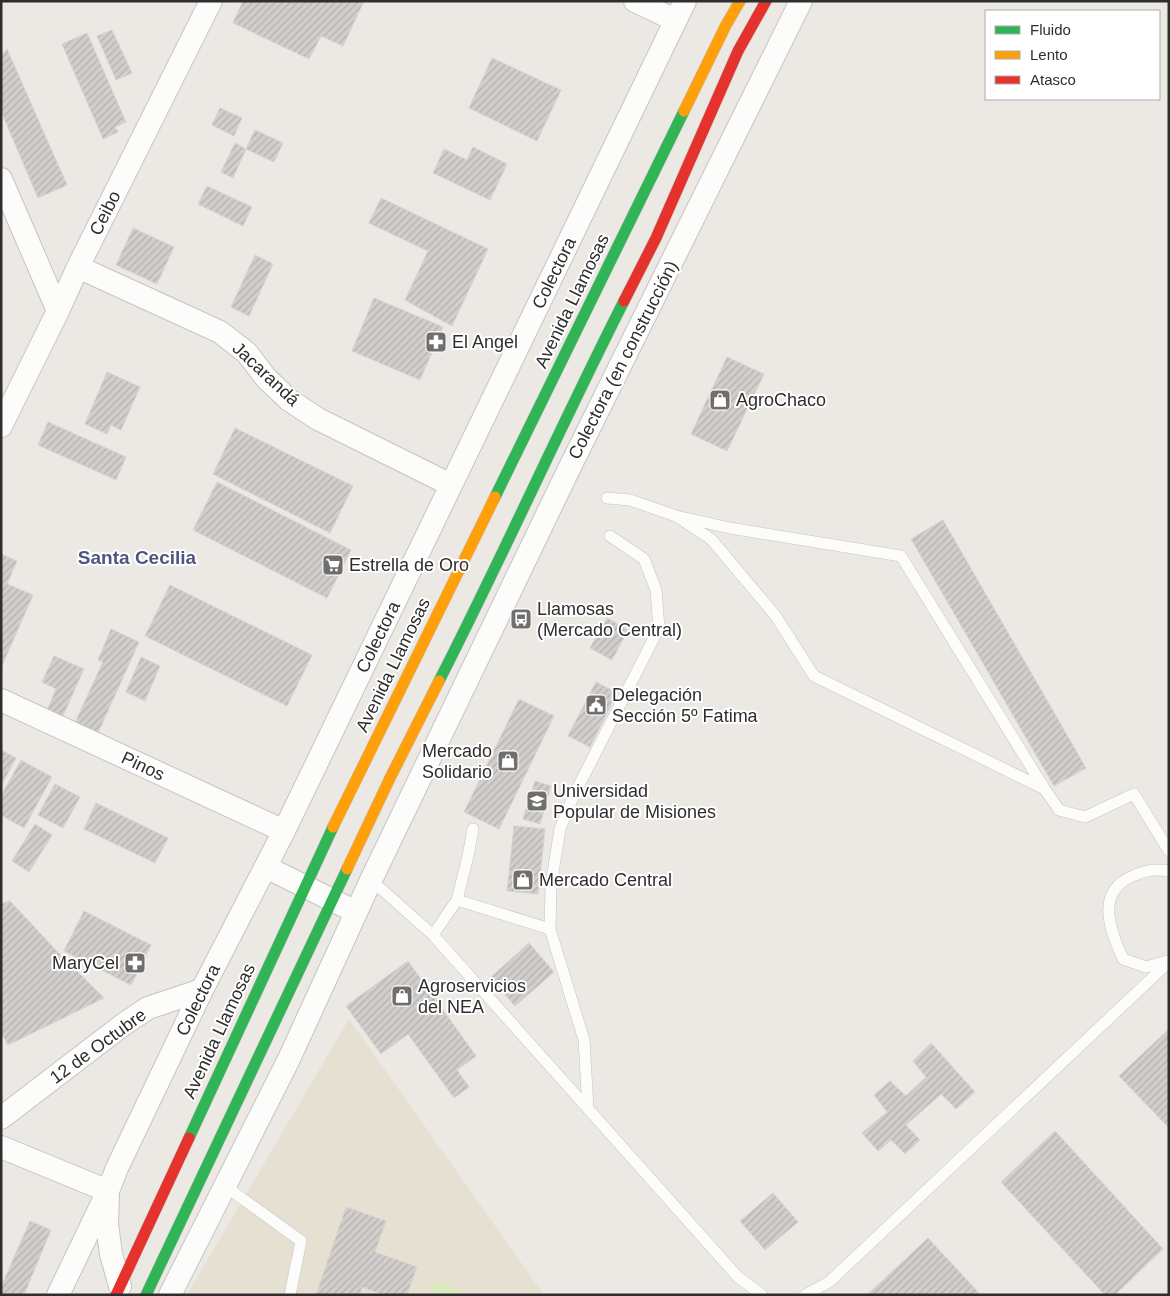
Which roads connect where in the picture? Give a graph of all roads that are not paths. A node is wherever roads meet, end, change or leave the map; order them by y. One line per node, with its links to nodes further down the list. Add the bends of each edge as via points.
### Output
1 (211, 1): 10 (street, Ceibo)
2 (635, 1): 6 (street)
3 (740, 1): 27 (highway, Avenida Llamosas)
4 (766, 1): 8 (highway, via 738,51)
5 (801, 1): 9 (street)
6 (680, 11): 15 (street, Colectora)
7 (1, 179): 11 (street)
8 (656, 238): 9 (street); 13 (highway)
9 (679, 248): 14 (street, Colectora (en construcción))
10 (78, 266): 11 (street, Ceibo); 15 (street, Jacarandá, via 220,332 247,353 266,378 290,400 311,414)
11 (58, 311): 12 (street, Ceibo)
12 (1, 426)
13 (546, 459): 14 (street); 28 (highway)
14 (568, 471): 26 (street)
15 (451, 485): 22 (street, Colectora)
16 (607, 498): 17 (lane, via 630,500)
17 (676, 516): 20 (lane, via 711,539 775,615 814,676); 20 (lane, via 901,556)
18 (610, 536): 31 (lane, via 644,559 656,590 659,628 560,829 551,884)
19 (1, 700): 22 (street, Pinos)
20 (1044, 788): 23 (lane, via 1059,810 1085,817 1134,794)
21 (472, 829): 29 (lane)
22 (284, 831): 24 (street, Colectora)
23 (1169, 851)
24 (266, 867): 27 (street); 34 (street, Colectora)
25 (1169, 871): 33 (lane, via 1152,868 1123,880 1109,900 1110,930 1123,959 1146,967)
26 (371, 880): 28 (street); 30 (street); 32 (lane)
27 (305, 886): 28 (street); 40 (highway, Avenida Llamosas)
28 (332, 899): 30 (street); 42 (highway)
29 (457, 900): 31 (lane); 32 (lane)
30 (357, 912): 38 (street, via 289,1059)
31 (550, 929): 35 (lane, via 584,1040)
32 (433, 935): 35 (lane)
33 (1169, 961): 46 (lane, via 829,1282)
34 (202, 990): 36 (street, 12 de Octubre, via 148,1008); 39 (street, Colectora)
35 (588, 1109): 45 (lane, via 738,1277)
36 (1, 1118)
37 (1, 1147): 39 (street)
38 (225, 1186): 43 (street); 44 (lane, via 301,1241)
39 (108, 1192): 40 (street, Colectora, via 111,1254); 41 (street, Colectora)
40 (118, 1290)
41 (58, 1295)
42 (146, 1295)
43 (170, 1295)
44 (290, 1295)
45 (762, 1295)
46 (805, 1295)

